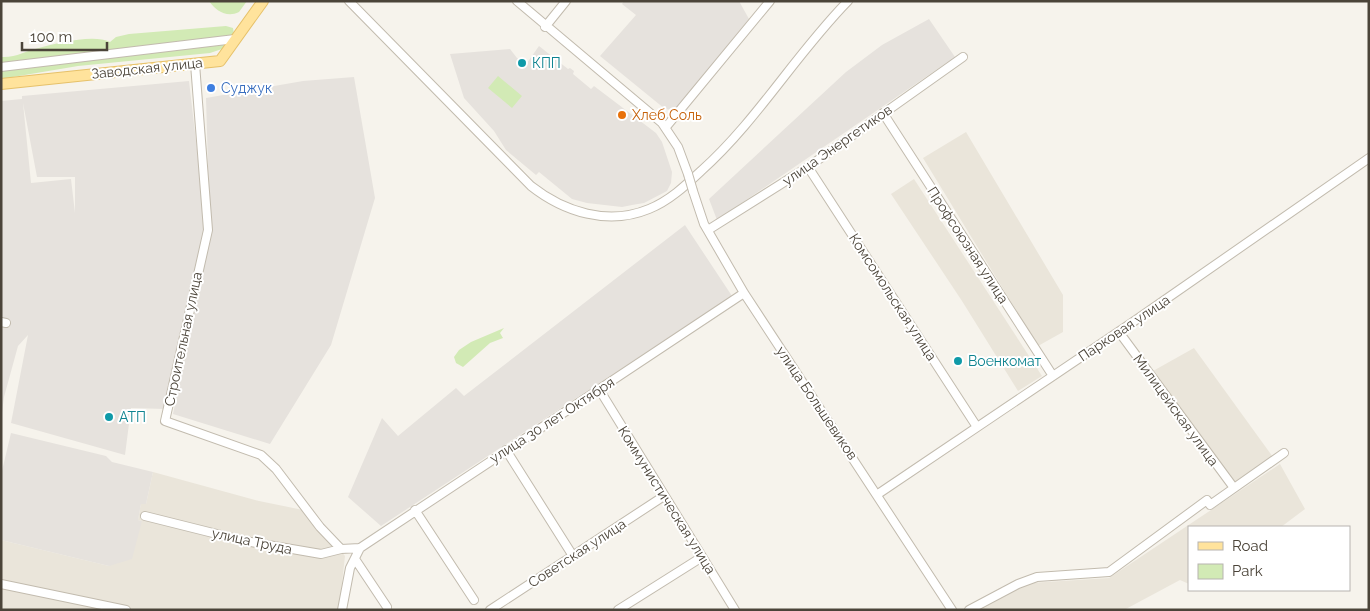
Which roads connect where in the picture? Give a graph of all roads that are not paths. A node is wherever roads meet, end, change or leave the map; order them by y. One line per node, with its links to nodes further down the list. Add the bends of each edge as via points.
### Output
1 (263, 1): 8 (main road, Заводская улица)
2 (349, 1): 6 (street, via 531,186 562,206 605,216 648,210 671,197 692,179 734,139)
3 (517, 1): 7 (street)
4 (566, 1): 7 (street)
5 (770, 1): 14 (street)
6 (848, 1)
7 (545, 27): 14 (street)
8 (235, 39): 10 (main road, Заводская улица, via 220,61); 11 (street)
9 (963, 57): 13 (street, улица Энергетиков)
10 (195, 64): 12 (main road, Заводская улица); 31 (street, Строительная улица, via 208,230 165,421 261,455)
11 (1, 66)
12 (1, 84)
13 (883, 113): 16 (street, улица Энергетиков); 20 (street, Профсоюзная улица)
14 (666, 127): 17 (street, улица Большевиков, bridge, via 678,146)
15 (1369, 158): 19 (street, Парковая улица)
16 (808, 167): 17 (street, улица Энергетиков); 22 (street, Комсомольская улица)
17 (708, 230): 18 (street, улица Большевиков)
18 (744, 293): 21 (street, улица 30 лет Октября); 26 (street, улица Большевиков)
19 (1119, 332): 20 (street, Парковая улица); 25 (street, Милицейская улица)
20 (1053, 376): 22 (street, Парковая улица)
21 (599, 389): 23 (street, улица 30 лет Октября); 27 (street, Коммунистическая улица)
22 (977, 427): 26 (street, Парковая улица)
23 (506, 450): 28 (street, улица 30 лет Октября); 32 (street)
24 (1284, 453): 25 (street)
25 (1234, 488): 44 (street, via 1210,504 1207,500 1109,572 1037,577)
26 (878, 494): 43 (street, улица Большевиков)
27 (664, 496): 32 (street, Советская улица); 33 (street, Коммунистическая улица)
28 (415, 510): 30 (street, улица 30 лет Октября); 36 (street)
29 (145, 516): 31 (street, улица Труда, via 245,541 321,554)
30 (360, 548): 31 (street, улица Труда); 34 (street)
31 (341, 549)
32 (573, 556): 40 (street, Советская улица)
33 (702, 557): 41 (street); 42 (street, Коммунистическая улица)
34 (355, 558): 37 (street); 39 (street)
35 (1, 584): 38 (street)
36 (474, 600)
37 (387, 606)
38 (126, 610)
39 (342, 610)
40 (490, 610)
41 (618, 610)
42 (735, 610)
43 (952, 610)
44 (969, 610)

